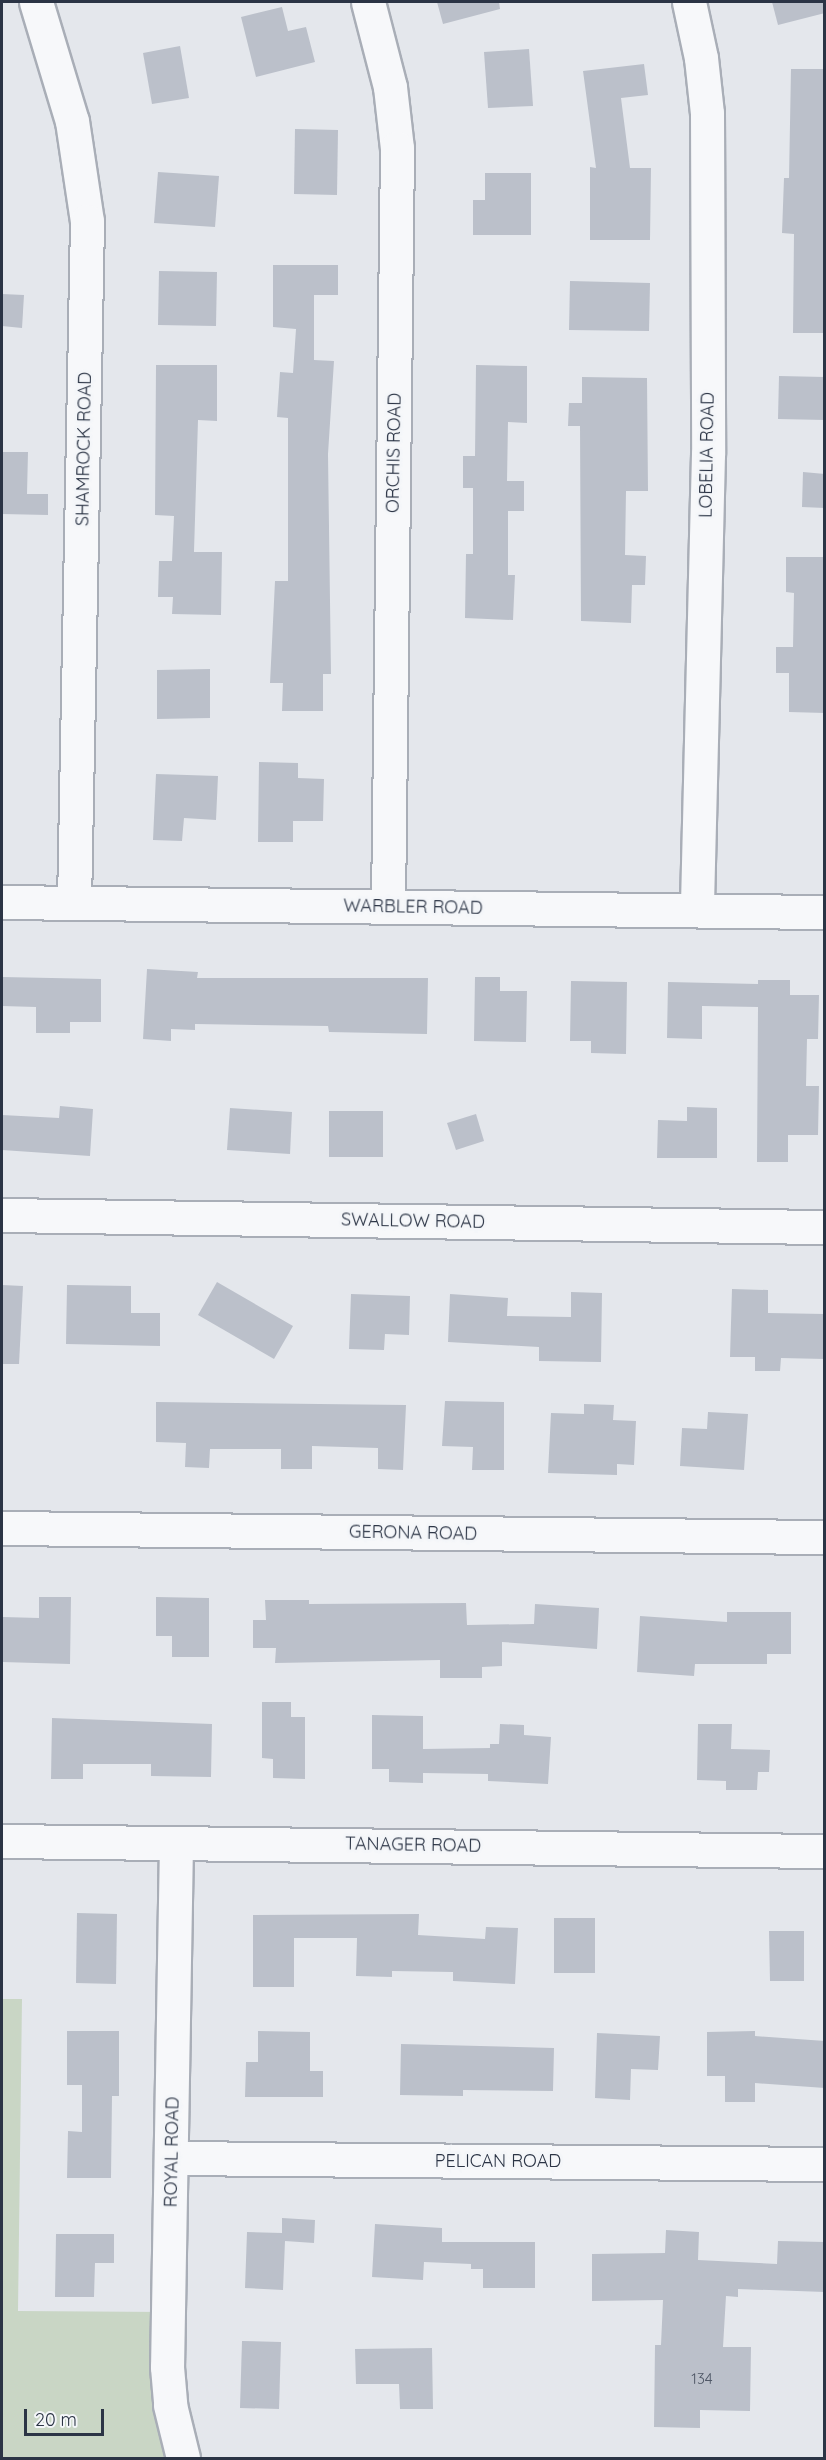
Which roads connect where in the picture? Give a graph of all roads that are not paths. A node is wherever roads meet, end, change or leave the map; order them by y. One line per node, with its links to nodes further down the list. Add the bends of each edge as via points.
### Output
1 (36, 2): 5 (street, SHAMROCK ROAD, via 72,121 87,221)
2 (368, 2): 6 (street, ORCHIS ROAD, via 390,87 397,148)
3 (689, 2): 7 (street, LOBELIA ROAD, via 701,58 707,125 708,454)
4 (2, 902): 5 (street, WARBLER ROAD)
5 (74, 903): 6 (street, WARBLER ROAD)
6 (388, 907): 7 (street, WARBLER ROAD)
7 (697, 910): 8 (street, WARBLER ROAD)
8 (825, 912)
9 (2, 1215): 10 (street, SWALLOW ROAD)
10 (825, 1227)
11 (2, 1528): 12 (street, GERONA ROAD)
12 (825, 1537)
13 (2, 1841): 14 (street, TANAGER ROAD)
14 (176, 1843): 15 (street, TANAGER ROAD); 16 (street, ROYAL ROAD)
15 (825, 1851)
16 (172, 2158): 17 (street, PELICAN ROAD); 18 (street, ROYAL ROAD, via 167,2367 170,2405)
17 (825, 2164)
18 (183, 2458)

